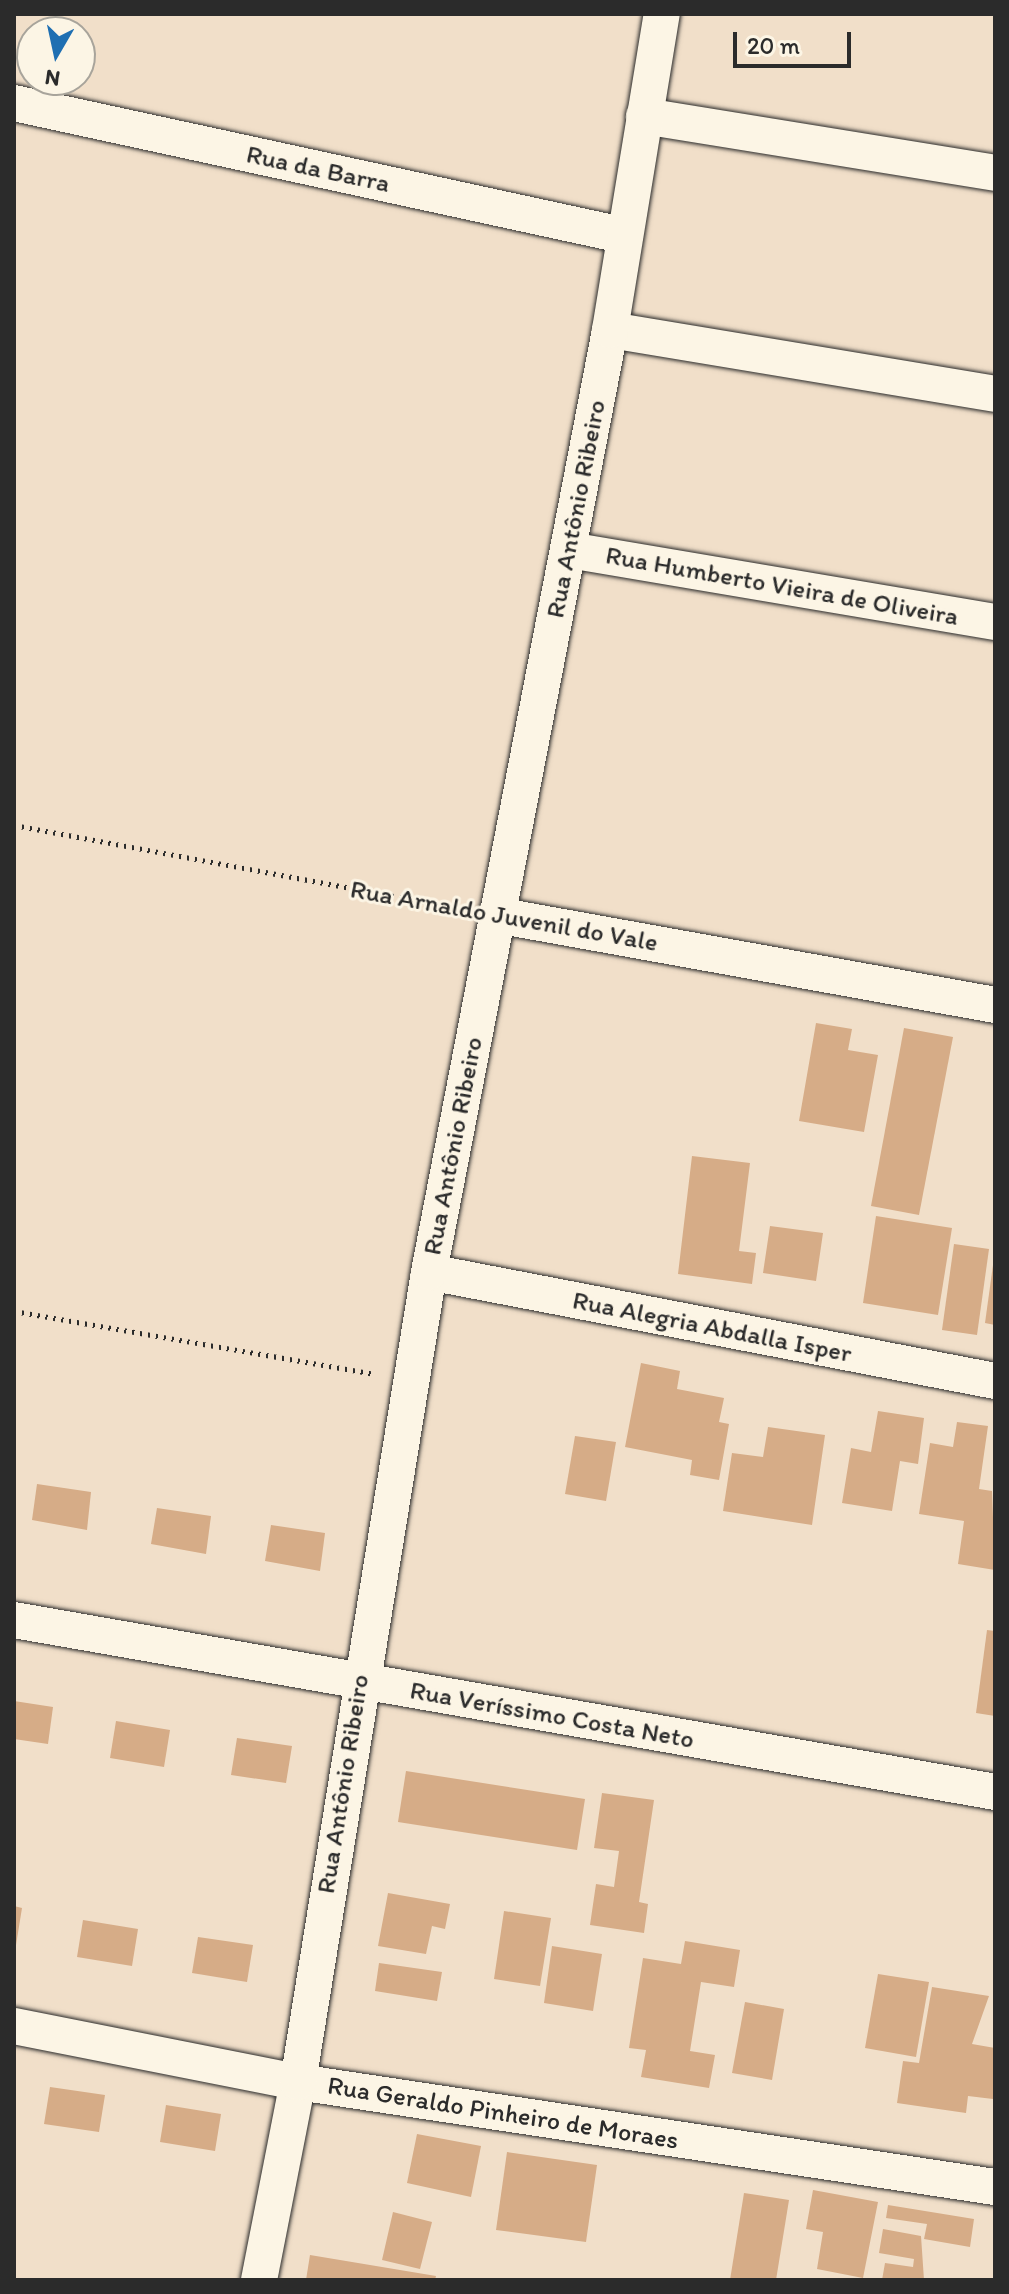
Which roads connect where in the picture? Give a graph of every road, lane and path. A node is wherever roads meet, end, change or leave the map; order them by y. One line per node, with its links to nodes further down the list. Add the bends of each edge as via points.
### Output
1 (662, 14): 3 (street, Rua Antônio Ribeiro)
2 (14, 103): 5 (street, Rua da Barra)
3 (644, 116): 4 (street); 5 (street, Rua Antônio Ribeiro)
4 (995, 173)
5 (622, 235): 6 (street, Rua Antônio Ribeiro)
6 (610, 330): 7 (street); 8 (street, Rua Antônio Ribeiro)
7 (995, 394)
8 (569, 550): 9 (street, Rua Humberto Vieira de Oliveira); 11 (street, Rua Antônio Ribeiro)
9 (995, 622)
10 (14, 825): 11 (path, Rua Arnaldo Juvenil do Vale)
11 (496, 915): 12 (street, Rua Arnaldo Juvenil do Vale); 13 (street, Rua Antônio Ribeiro)
12 (995, 1005)
13 (429, 1272): 15 (street, Rua Antônio Ribeiro); 16 (street, Rua Alegria Abdalla Isper)
14 (14, 1311): 15 (path)
15 (411, 1381): 18 (street, Rua Antônio Ribeiro)
16 (995, 1381)
17 (14, 1620): 18 (street, Rua Veríssimo Costa Neto)
18 (358, 1682): 19 (street, Rua Veríssimo Costa Neto); 21 (street, Rua Antônio Ribeiro)
19 (995, 1792)
20 (14, 2026): 21 (street, Rua Geraldo Pinheiro de Moraes)
21 (298, 2082): 22 (street, Rua Geraldo Pinheiro de Moraes); 23 (street, Rua Antônio Ribeiro)
22 (995, 2187)
23 (259, 2280)

